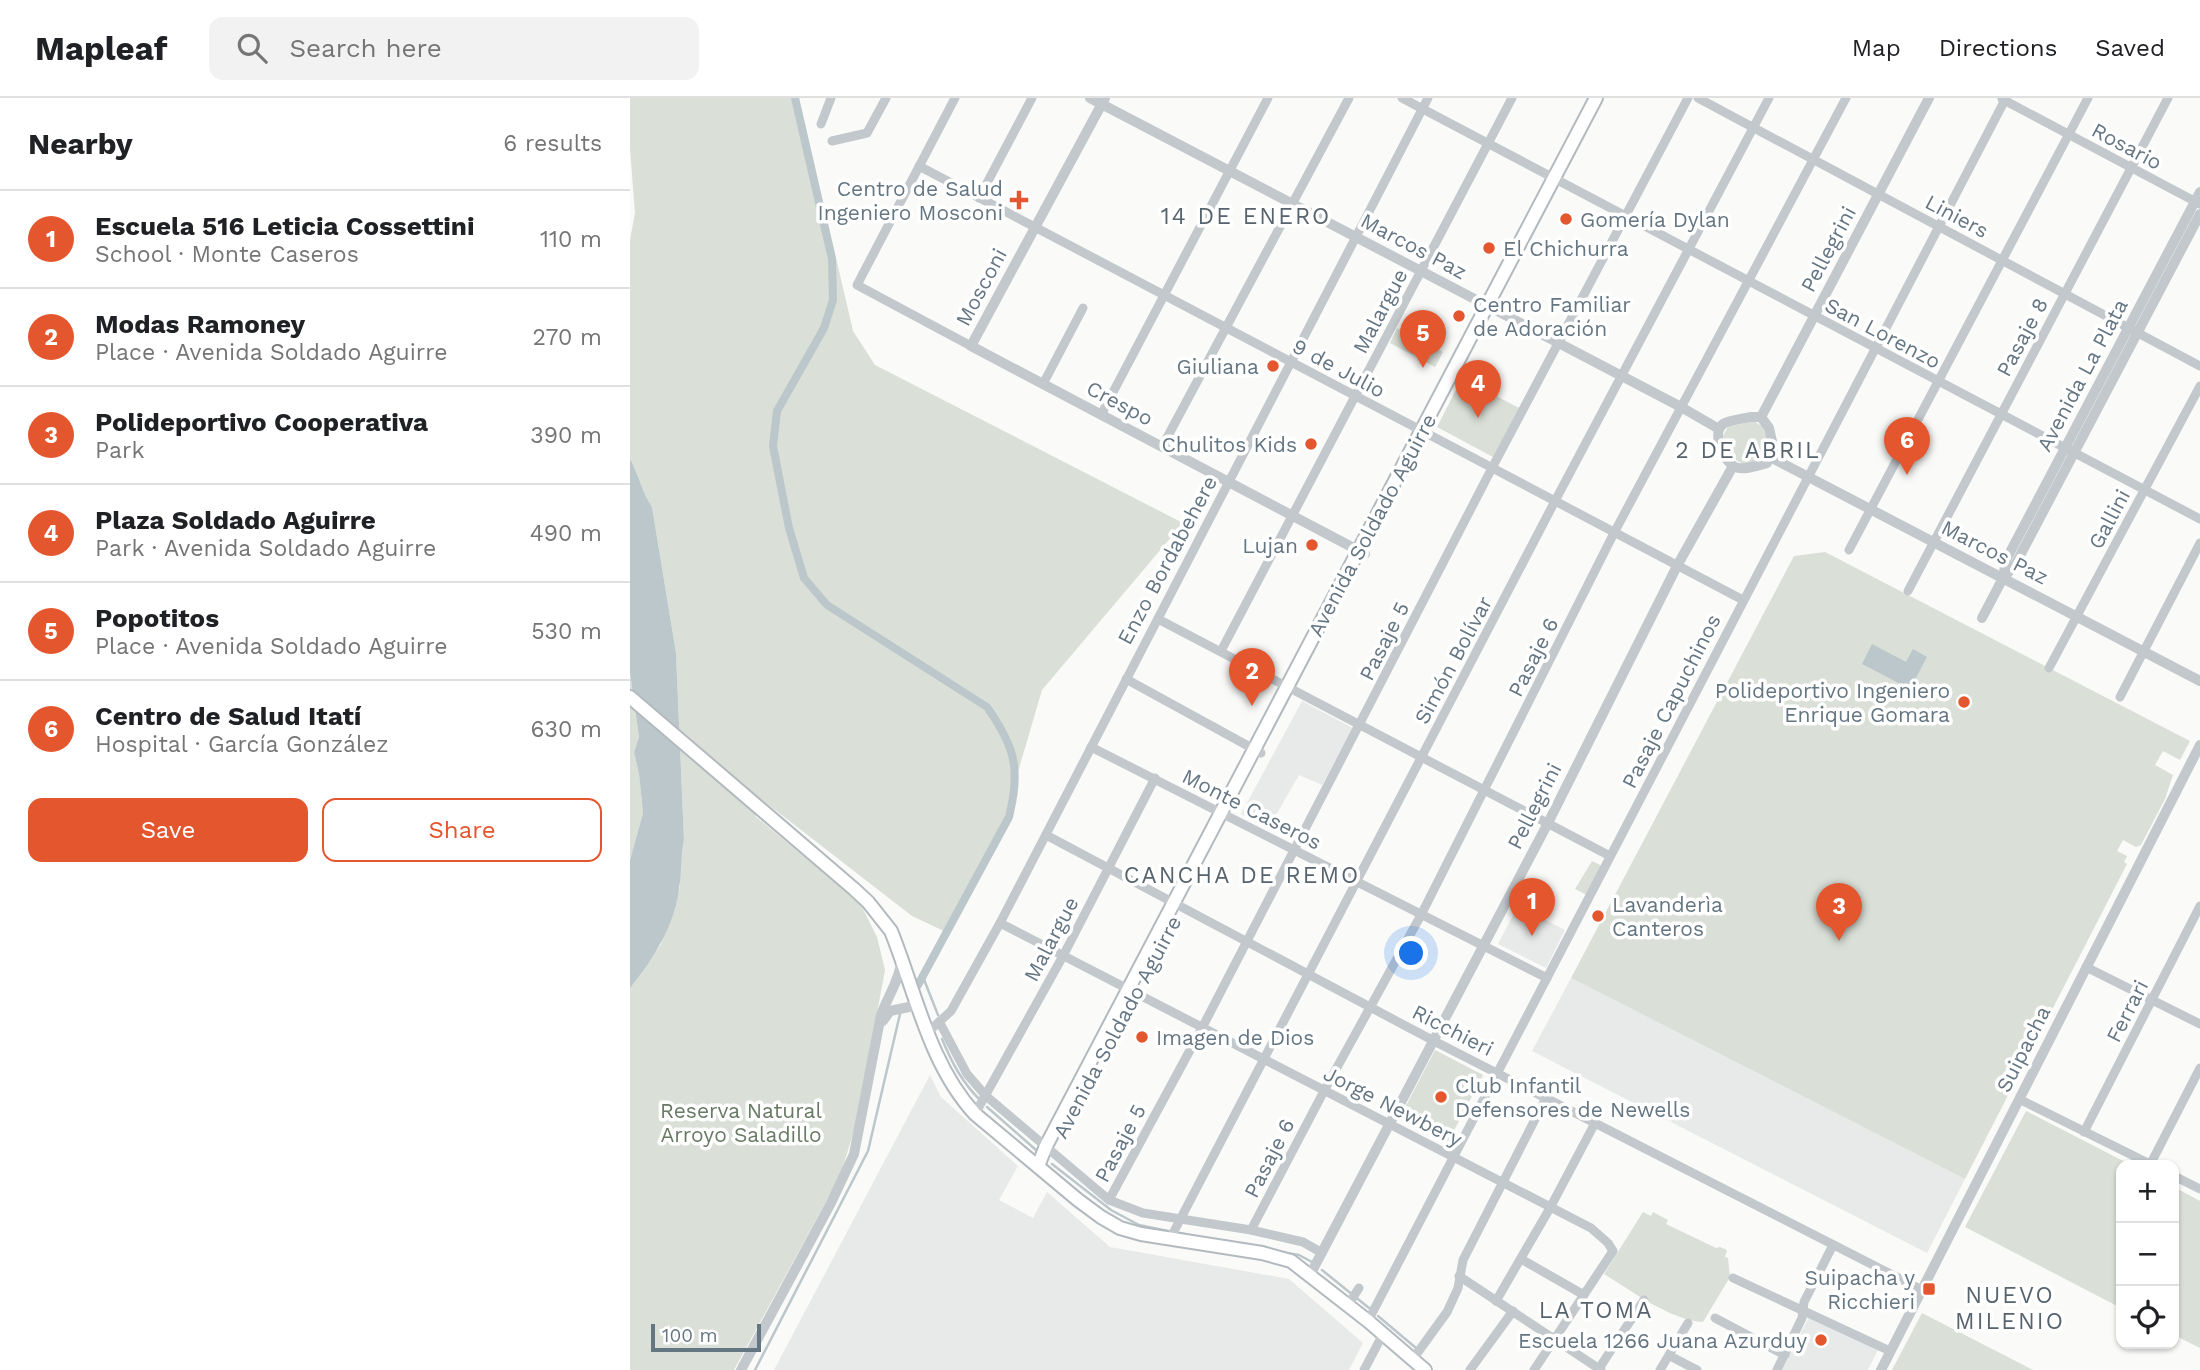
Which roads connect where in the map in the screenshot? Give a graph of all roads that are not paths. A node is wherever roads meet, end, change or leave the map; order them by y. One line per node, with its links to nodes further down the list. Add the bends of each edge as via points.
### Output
1 (831, 98): 23 (street)
2 (886, 98): 26 (street, via 867,133)
3 (955, 98): 29 (street)
4 (1032, 98): 34 (street)
5 (1090, 98): 21 (street, Marcos Paz)
6 (1268, 98): 31 (street)
7 (1349, 98): 36 (street)
8 (1402, 98): 22 (street, San Lorenzo)
9 (1428, 98): 22 (street, Enzo Bordabehere)
10 (1512, 98): 27 (street, Malargue)
11 (1596, 98): 32 (main road, Avenida Soldado Aguirre)
12 (1605, 98): 32 (main road, Avenida Soldado Aguirre)
13 (1689, 98): 38 (street, Pasaje 5)
14 (1698, 98): 24 (street, Liniers)
15 (1769, 98): 24 (street, Simón Bolívar)
16 (1846, 98): 28 (street, Pasaje 6)
17 (1929, 98): 33 (street, Pellegrini)
18 (2088, 98): 25 (street)
19 (2168, 98): 30 (street, Pasaje 8)
20 (2004, 99): 25 (street, Rosario); 39 (street, Pasaje Capuchinos)
21 (1103, 101): 31 (street, Marcos Paz); 40 (street, Mosconi)
22 (1423, 109): 27 (street, San Lorenzo); 41 (street, Enzo Bordabehere)
23 (821, 124)
24 (1754, 128): 28 (street, Liniers); 42 (street, Simón Bolívar)
25 (2069, 135): 30 (street, Rosario); 43 (street)
26 (832, 141)
27 (1488, 144): 32 (street, San Lorenzo); 44 (street, Malargue)
28 (1813, 159): 33 (street, Liniers); 45 (street, Pasaje 6)
29 (919, 166): 34 (street, 9 de Julio); 54 (street, Crespo, via 856,285)
30 (2131, 168): 35 (street, Rosario); 46 (street, Pasaje 8)
31 (1230, 171): 36 (street, Marcos Paz); 47 (street)
32 (1557, 181): 38 (street, San Lorenzo); 48 (main road, Avenida Soldado Aguirre)
33 (1878, 194): 39 (street, Liniers); 50 (street, Pellegrini)
34 (979, 198): 40 (street, 9 de Julio)
35 (2198, 199): 52 (street, Avenida La Plata)
36 (1292, 204): 41 (street, Marcos Paz); 51 (street)
37 (2200, 214): 52 (street, Avenida La Plata)
38 (1626, 217): 42 (street, San Lorenzo); 53 (street, Pasaje 5)
39 (1939, 226): 43 (street, Liniers); 55 (street, Pasaje Capuchinos)
40 (1035, 228): 47 (street, 9 de Julio); 54 (street, Mosconi)
41 (1357, 237): 44 (street, Marcos Paz); 56 (street, Enzo Bordabehere)
42 (1689, 250): 45 (street, San Lorenzo); 58 (street, Simón Bolívar)
43 (2002, 260): 46 (street, Liniers); 59 (street)
44 (1421, 271): 48 (street, Marcos Paz); 62 (street, Malargue)
45 (1748, 281): 50 (street, San Lorenzo); 63 (street, Pasaje 6)
46 (2065, 294): 52 (street, Liniers); 65 (street, Pasaje 8)
47 (1164, 295): 51 (street, 9 de Julio); 64 (street)
48 (1491, 307): 53 (street, Marcos Paz); 68 (main road, Avenida Soldado Aguirre)
49 (1083, 308): 60 (street)
50 (1814, 316): 55 (street, San Lorenzo); 66 (street, Pellegrini)
51 (1226, 328): 56 (street, 9 de Julio); 69 (street)
52 (2133, 330): 57 (street, Liniers); 70 (street, Avenida La Plata)
53 (1559, 343): 58 (street, Marcos Paz); 73 (street, Pasaje 5)
54 (971, 346): 60 (street, Crespo)
55 (1875, 348): 59 (street, San Lorenzo); 74 (street, Pasaje Capuchinos)
56 (1292, 363): 62 (street, 9 de Julio); 75 (street, Enzo Bordabehere)
57 (2200, 366)
58 (1623, 377): 63 (street, Marcos Paz); 77 (street, Simón Bolívar)
59 (1937, 381): 65 (street, San Lorenzo); 78 (street)
60 (1043, 384): 64 (street, Crespo)
61 (2200, 386): 76 (street, Gallini)
62 (1355, 396): 68 (street, 9 de Julio); 79 (street, Malargue)
63 (1681, 407): 67 (street, Marcos Paz); 81 (street, Pasaje 6)
64 (1101, 415): 69 (street, Crespo)
65 (2001, 415): 70 (street, San Lorenzo); 82 (street, Pasaje 8)
66 (1761, 417): 67 (street); 71 (street, via 1769,428)
67 (1719, 429): 72 (street, via 1717,436)
68 (1425, 433): 73 (street, 9 de Julio); 85 (main road, Avenida Soldado Aguirre)
69 (1162, 447): 75 (street, Crespo)
70 (2070, 451): 76 (street, San Lorenzo); 87 (street, Avenida La Plata, via 2015,565)
71 (1772, 458): 72 (street, via 1742,469); 74 (street, Marcos Paz)
72 (1733, 466): 86 (street, Pellegrini)
73 (1492, 468): 77 (street, 9 de Julio); 101 (street, Pasaje 5)
74 (1808, 476): 78 (street, Marcos Paz); 89 (street, Pasaje Capuchinos)
75 (1229, 482): 79 (street, Crespo); 92 (street, Enzo Bordabehere)
76 (2144, 490): 80 (street, San Lorenzo); 90 (street, Gallini)
77 (1555, 501): 81 (street, 9 de Julio); 105 (street, Simón Bolívar)
78 (1870, 508): 82 (street, Marcos Paz); 84 (street)
79 (1293, 516): 85 (street, Crespo); 93 (street, Malargue)
80 (2200, 519)
81 (1614, 533): 86 (street, 9 de Julio); 107 (street, Pasaje 6)
82 (1934, 541): 87 (street, Marcos Paz); 88 (street, Pasaje 8)
83 (2200, 543): 94 (street)
84 (1849, 550)
85 (1362, 553): 98 (main road, Avenida Soldado Aguirre)
86 (1677, 566): 89 (street, 9 de Julio); 109 (street, Pellegrini)
87 (2003, 578): 90 (street, Marcos Paz); 91 (street, Avenida La Plata)
88 (1908, 591)
89 (1742, 600): 112 (street, Pasaje Capuchinos)
90 (2077, 616): 94 (street, Marcos Paz); 95 (street, Gallini)
91 (1982, 618)
92 (1158, 619): 93 (street); 96 (street, Enzo Bordabehere)
93 (1222, 651): 98 (street)
94 (2144, 651): 97 (street, Marcos Paz); 100 (street)
95 (2049, 668)
96 (1126, 679): 103 (street, Enzo Bordabehere); 104 (street)
97 (2200, 681)
98 (1291, 689): 101 (street); 104 (main road, Avenida Soldado Aguirre)
99 (630, 697): 122 (main road, via 869,902 891,931)
100 (2120, 697)
101 (1360, 725): 105 (street); 111 (street, Pasaje 5)
102 (2200, 745): 123 (street, Suipacha)
103 (1091, 747): 106 (street, Monte Caseros); 110 (street, Enzo Bordabehere)
104 (1257, 751): 108 (main road, Avenida Soldado Aguirre)
105 (1422, 757): 107 (street); 114 (street, Simón Bolívar)
106 (1155, 778): 108 (street, Monte Caseros); 113 (street, Malargue)
107 (1486, 791): 109 (street); 117 (street, Pasaje 6)
108 (1224, 815): 111 (street, Monte Caseros); 115 (main road, Avenida Soldado Aguirre)
109 (1548, 823): 112 (street); 120 (street, Pellegrini)
110 (1046, 835): 113 (street, Ricchieri); 118 (street, Enzo Bordabehere)
111 (1295, 851): 114 (street, Monte Caseros); 119 (street, Pasaje 5)
112 (1610, 856): 125 (street, Pasaje Capuchinos)
113 (1108, 868): 115 (street, Ricchieri); 121 (street, Malargue)
114 (1356, 882): 117 (street, Monte Caseros); 124 (street, Simón Bolívar)
115 (1177, 904): 119 (street, Ricchieri); 127 (main road, Avenida Soldado Aguirre)
116 (2200, 906): 129 (street, Ferrari)
117 (1421, 915): 120 (street, Monte Caseros); 130 (street, Pasaje 6)
118 (1000, 923): 121 (street, Jorge Newbery); 131 (street, Enzo Bordabehere)
119 (1247, 941): 124 (street, Ricchieri); 134 (street, Pasaje 5)
120 (1483, 946): 125 (street, Monte Caseros); 136 (street, Pellegrini)
121 (1063, 956): 127 (street, Jorge Newbery); 141 (street, Malargue)
122 (902, 959): 126 (street); 128 (main road)
123 (2086, 967): 129 (street); 143 (street, Suipacha)
124 (1308, 974): 130 (street, Ricchieri); 137 (street, Simón Bolívar)
125 (1547, 978): 139 (street, Pasaje Capuchinos)
126 (893, 989): 128 (street, via 906,989); 133 (street)
127 (1132, 991): 134 (street, Jorge Newbery); 148 (main road, Avenida Soldado Aguirre)
128 (916, 999): 133 (street, via 890,1011); 135 (main road)
129 (2152, 1000): 132 (street); 147 (street, Ferrari)
130 (1370, 1007): 136 (street, Ricchieri); 140 (street, Pasaje 6)
131 (940, 1023): 135 (street, Enzo Bordabehere); 141 (street, via 967,1074)
132 (2200, 1024)
133 (880, 1027): 181 (street, via 854,1153)
134 (1202, 1028): 137 (street, Jorge Newbery); 155 (street, Pasaje 5)
135 (928, 1032): 144 (main road, via 950,1083)
136 (1434, 1041): 139 (street, Ricchieri); 146 (street, Pellegrini)
137 (1264, 1059): 140 (street, Jorge Newbery); 157 (street, Simón Bolívar)
138 (2200, 1068): 151 (street)
139 (1497, 1073): 142 (street, Ricchieri); 149 (street, Pasaje Capuchinos)
140 (1324, 1090): 146 (street, Jorge Newbery); 158 (street, Pasaje 6)
141 (986, 1096): 144 (street, Malargue); 148 (street)
142 (1546, 1098): 145 (street, Ricchieri); 153 (street)
143 (2019, 1099): 147 (street); 166 (street, Suipacha)
144 (975, 1114): 148 (main road)
145 (1595, 1123): 156 (street); 160 (street, Ricchieri)
146 (1390, 1125): 149 (street, Jorge Newbery); 161 (street, Pellegrini)
147 (2084, 1132): 150 (street)
148 (1045, 1155): 155 (street); 159 (main road, via 1101,1217 1120,1228)
149 (1454, 1158): 153 (street, Jorge Newbery); 173 (street, Pasaje Capuchinos)
150 (2141, 1160)
151 (2154, 1160)
152 (2179, 1178): 154 (street)
153 (1504, 1184): 156 (street, Jorge Newbery); 164 (street)
154 (2200, 1189)
155 (1109, 1200): 157 (street, via 1133,1211)
156 (1550, 1208): 162 (street); 167 (street, Jorge Newbery, via 1591,1228 1613,1251)
157 (1181, 1218): 158 (street); 159 (street, Simón Bolívar)
158 (1251, 1230): 161 (street, via 1303,1242)
159 (1170, 1239): 163 (main road, via 1262,1253 1291,1261)
160 (1833, 1245): 166 (street, Ricchieri); 170 (street)
161 (1322, 1252): 163 (street, Pellegrini)
162 (1521, 1259): 167 (street); 169 (street)
163 (1310, 1275): 173 (main road, via 1354,1296)
164 (1459, 1276): 169 (street); 180 (street, via 1458,1288)
165 (1733, 1279): 170 (street)
166 (1922, 1290): 177 (street, Suipacha)
167 (1584, 1295): 176 (street)
168 (1644, 1300): 185 (street)
169 (1496, 1301): 171 (street)
170 (1803, 1309): 177 (street); 178 (street)
171 (1513, 1311): 176 (street); 183 (street)
172 (1715, 1318): 178 (street)
173 (1368, 1321): 175 (main road)
174 (1688, 1323): 179 (street)
175 (1383, 1334): 180 (main road); 182 (street)
176 (1556, 1340): 184 (street); 185 (street)
177 (1890, 1351): 189 (street, Suipacha)
178 (1785, 1355): 188 (street)
179 (1670, 1356): 186 (street); 187 (street)
180 (1419, 1366)
181 (740, 1370)
182 (1364, 1370)
183 (1470, 1370)
184 (1534, 1370)
185 (1599, 1370)
186 (1660, 1370)
187 (1697, 1370)
188 (1777, 1370)
189 (1881, 1370)

